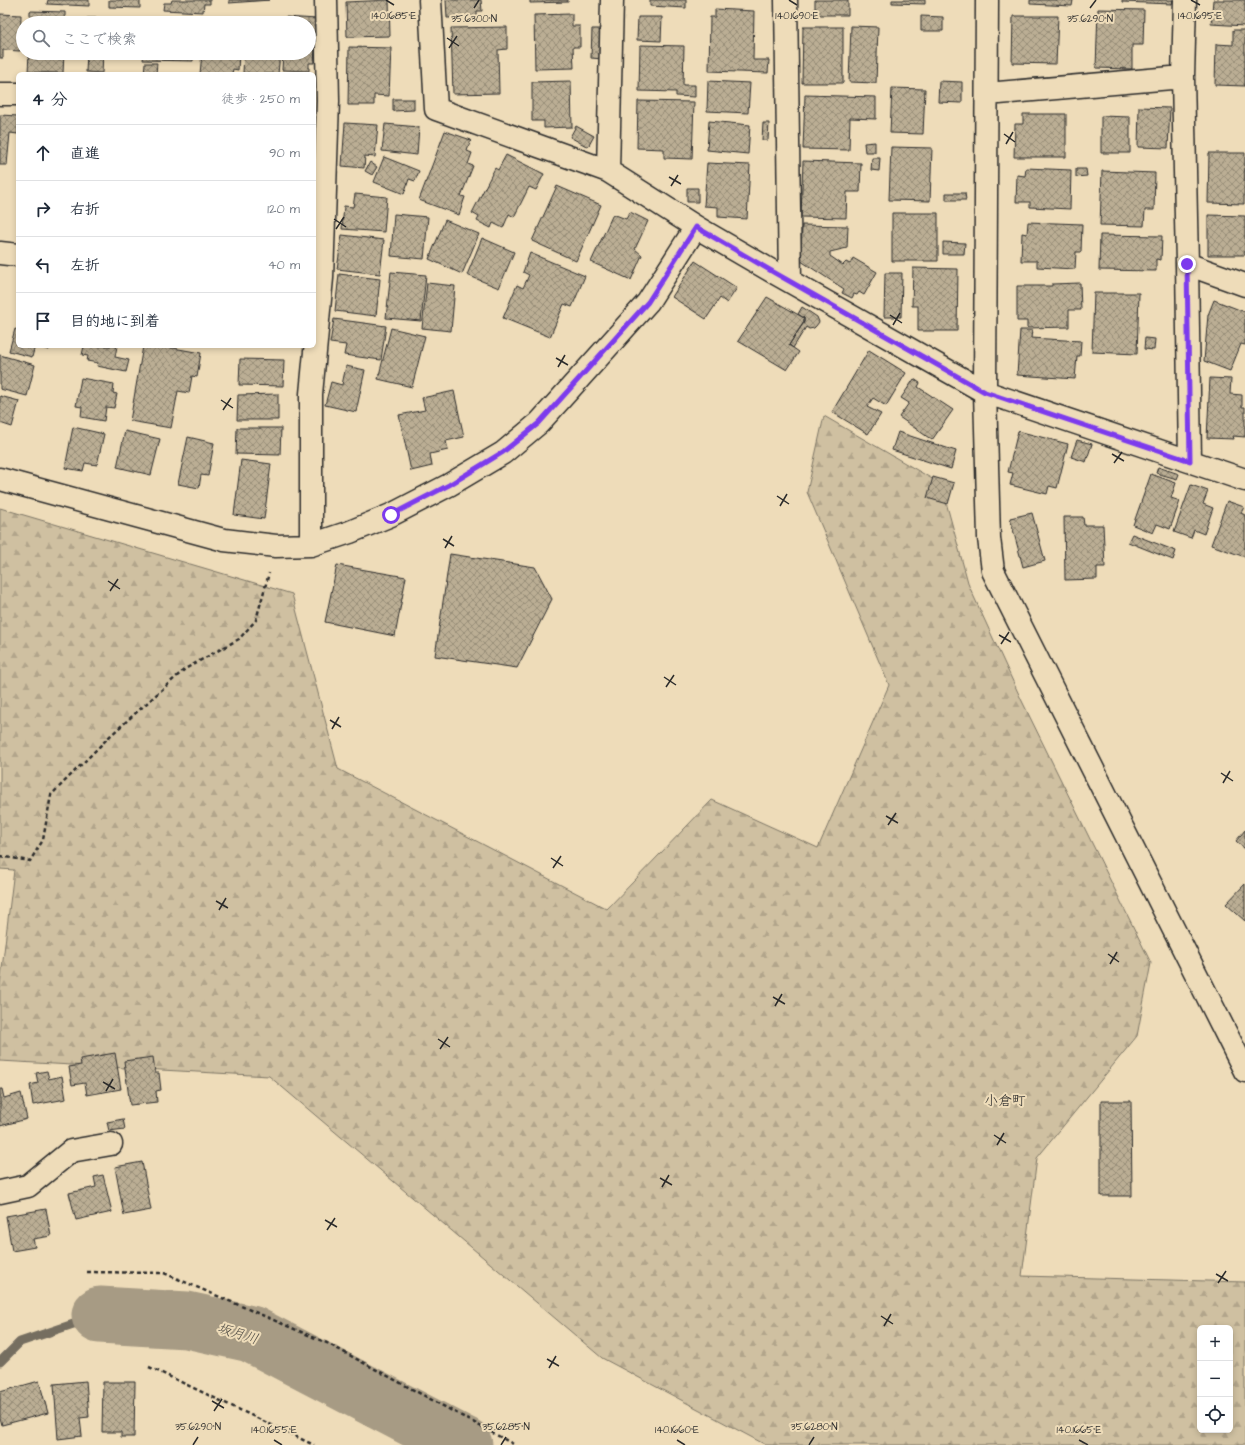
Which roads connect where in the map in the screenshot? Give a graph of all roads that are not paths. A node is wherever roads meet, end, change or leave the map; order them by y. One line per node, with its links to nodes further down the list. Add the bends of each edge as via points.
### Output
1 (326, 0): 11 (street)
2 (430, 0): 12 (street, via 436,109)
3 (612, 0): 12 (street)
4 (786, 0): 18 (street)
5 (987, 0): 10 (street)
6 (1186, 0): 7 (street)
7 (1183, 77): 10 (street); 16 (street)
8 (0, 94): 9 (street)
9 (16, 94)
10 (987, 94): 22 (street)
11 (321, 101): 17 (street)
12 (608, 171): 13 (street)
13 (696, 227): 18 (street); 26 (street, via 648,302 539,423 503,452 449,485 391,515)
14 (0, 254): 15 (street)
15 (16, 255)
16 (1187, 264): 19 (street); 23 (street)
17 (318, 278): 20 (street)
18 (790, 282): 22 (street)
19 (1245, 285)
20 (316, 311)
21 (314, 348): 26 (street, via 311,394)
22 (985, 392): 23 (street); 27 (street, via 989,538 993,571)
23 (1190, 461): 25 (street)
24 (0, 479): 26 (street, via 224,540 276,546)
25 (1245, 480)
26 (311, 545)
27 (1245, 1071)
28 (111, 1144): 29 (street, via 71,1151 28,1186)
29 (0, 1192)

